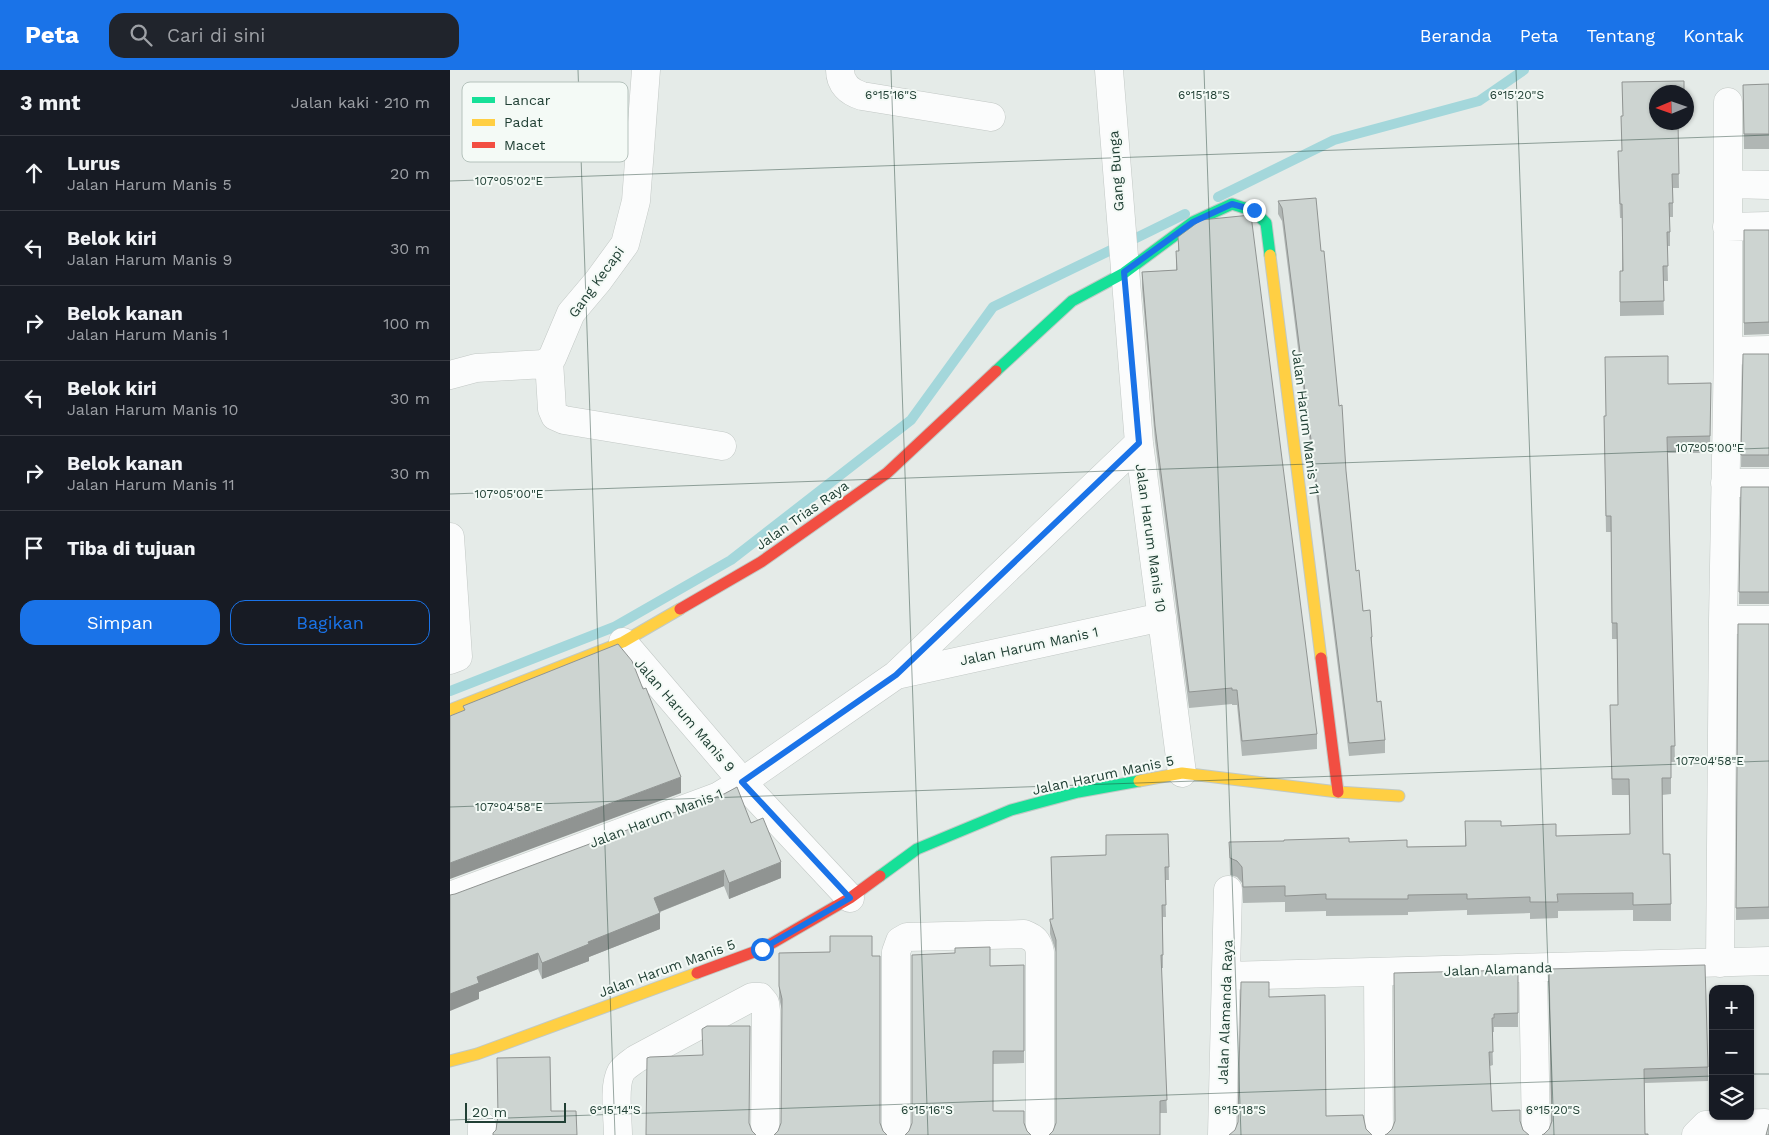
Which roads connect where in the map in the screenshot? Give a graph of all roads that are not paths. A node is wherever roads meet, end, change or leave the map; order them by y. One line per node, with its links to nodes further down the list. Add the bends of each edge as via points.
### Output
1 (646, 70): 13 (street, Gang Kecapi, via 636,201 625,244 571,313)
2 (840, 70): 5 (street, via 840,77 851,93)
3 (1109, 70): 10 (street, Gang Bunga)
4 (1728, 102): 6 (street)
5 (991, 117)
6 (1728, 184): 7 (street); 9 (street)
7 (1769, 185)
8 (1769, 226): 9 (street)
9 (1727, 227): 12 (street)
10 (1124, 272): 15 (street, Jalan Harum Manis 10); 23 (street, Jalan Trias Raya, via 1072,301 887,473 761,562); 29 (street, Jalan Harum Manis 11, via 1193,222 1232,204 1254,210 1266,222)
11 (1769, 350): 12 (street)
12 (1728, 351): 17 (street)
13 (549, 361): 14 (street, via 544,364 476,368); 16 (street, via 555,416)
14 (450, 375)
15 (1139, 443): 20 (street, Jalan Harum Manis 10); 25 (street, Jalan Harum Manis 1)
16 (722, 446)
17 (1725, 483): 18 (street); 21 (street)
18 (1769, 483)
19 (450, 538): 24 (street)
20 (1162, 617): 25 (street, Jalan Harum Manis 1); 27 (street, Jalan Harum Manis 10)
21 (1723, 620): 22 (street); 35 (street)
22 (1769, 620)
23 (623, 642): 26 (street, Jalan Trias Raya); 28 (street, Jalan Harum Manis 9)
24 (454, 659)
25 (896, 675): 28 (street, Jalan Harum Manis 1)
26 (450, 710)
27 (1182, 773): 29 (street, Jalan Harum Manis 5); 33 (street, Jalan Harum Manis 5, via 1078,792 1011,810 916,850)
28 (742, 782): 32 (street, Jalan Harum Manis 1, via 719,796); 33 (street, Jalan Harum Manis 9)
29 (1338, 792): 30 (street, Jalan Harum Manis 5)
30 (1399, 796)
31 (1228, 890): 38 (street, Jalan Alamanda Raya)
32 (450, 896)
33 (850, 898): 39 (street, Jalan Harum Manis 5, via 762,949 477,1054)
34 (1769, 961): 35 (street, Jalan Alamanda)
35 (1720, 963): 36 (street, Jalan Alamanda)
36 (1533, 968): 37 (street, Jalan Alamanda); 47 (street)
37 (1378, 972): 38 (street, Jalan Alamanda); 46 (street)
38 (1226, 976): 45 (street, Jalan Alamanda Raya)
39 (450, 1061)
40 (1765, 1122): 48 (street, via 1706,1125)
41 (618, 1135): 42 (street, via 618,1090 622,1070 636,1059 752,997 765,1003 766,1011)
42 (765, 1135)
43 (896, 1135): 44 (street, via 896,952 900,941 907,937 1024,934 1038,943 1040,952)
44 (1040, 1135)
45 (1222, 1135)
46 (1379, 1135)
47 (1536, 1135)
48 (1696, 1135)

